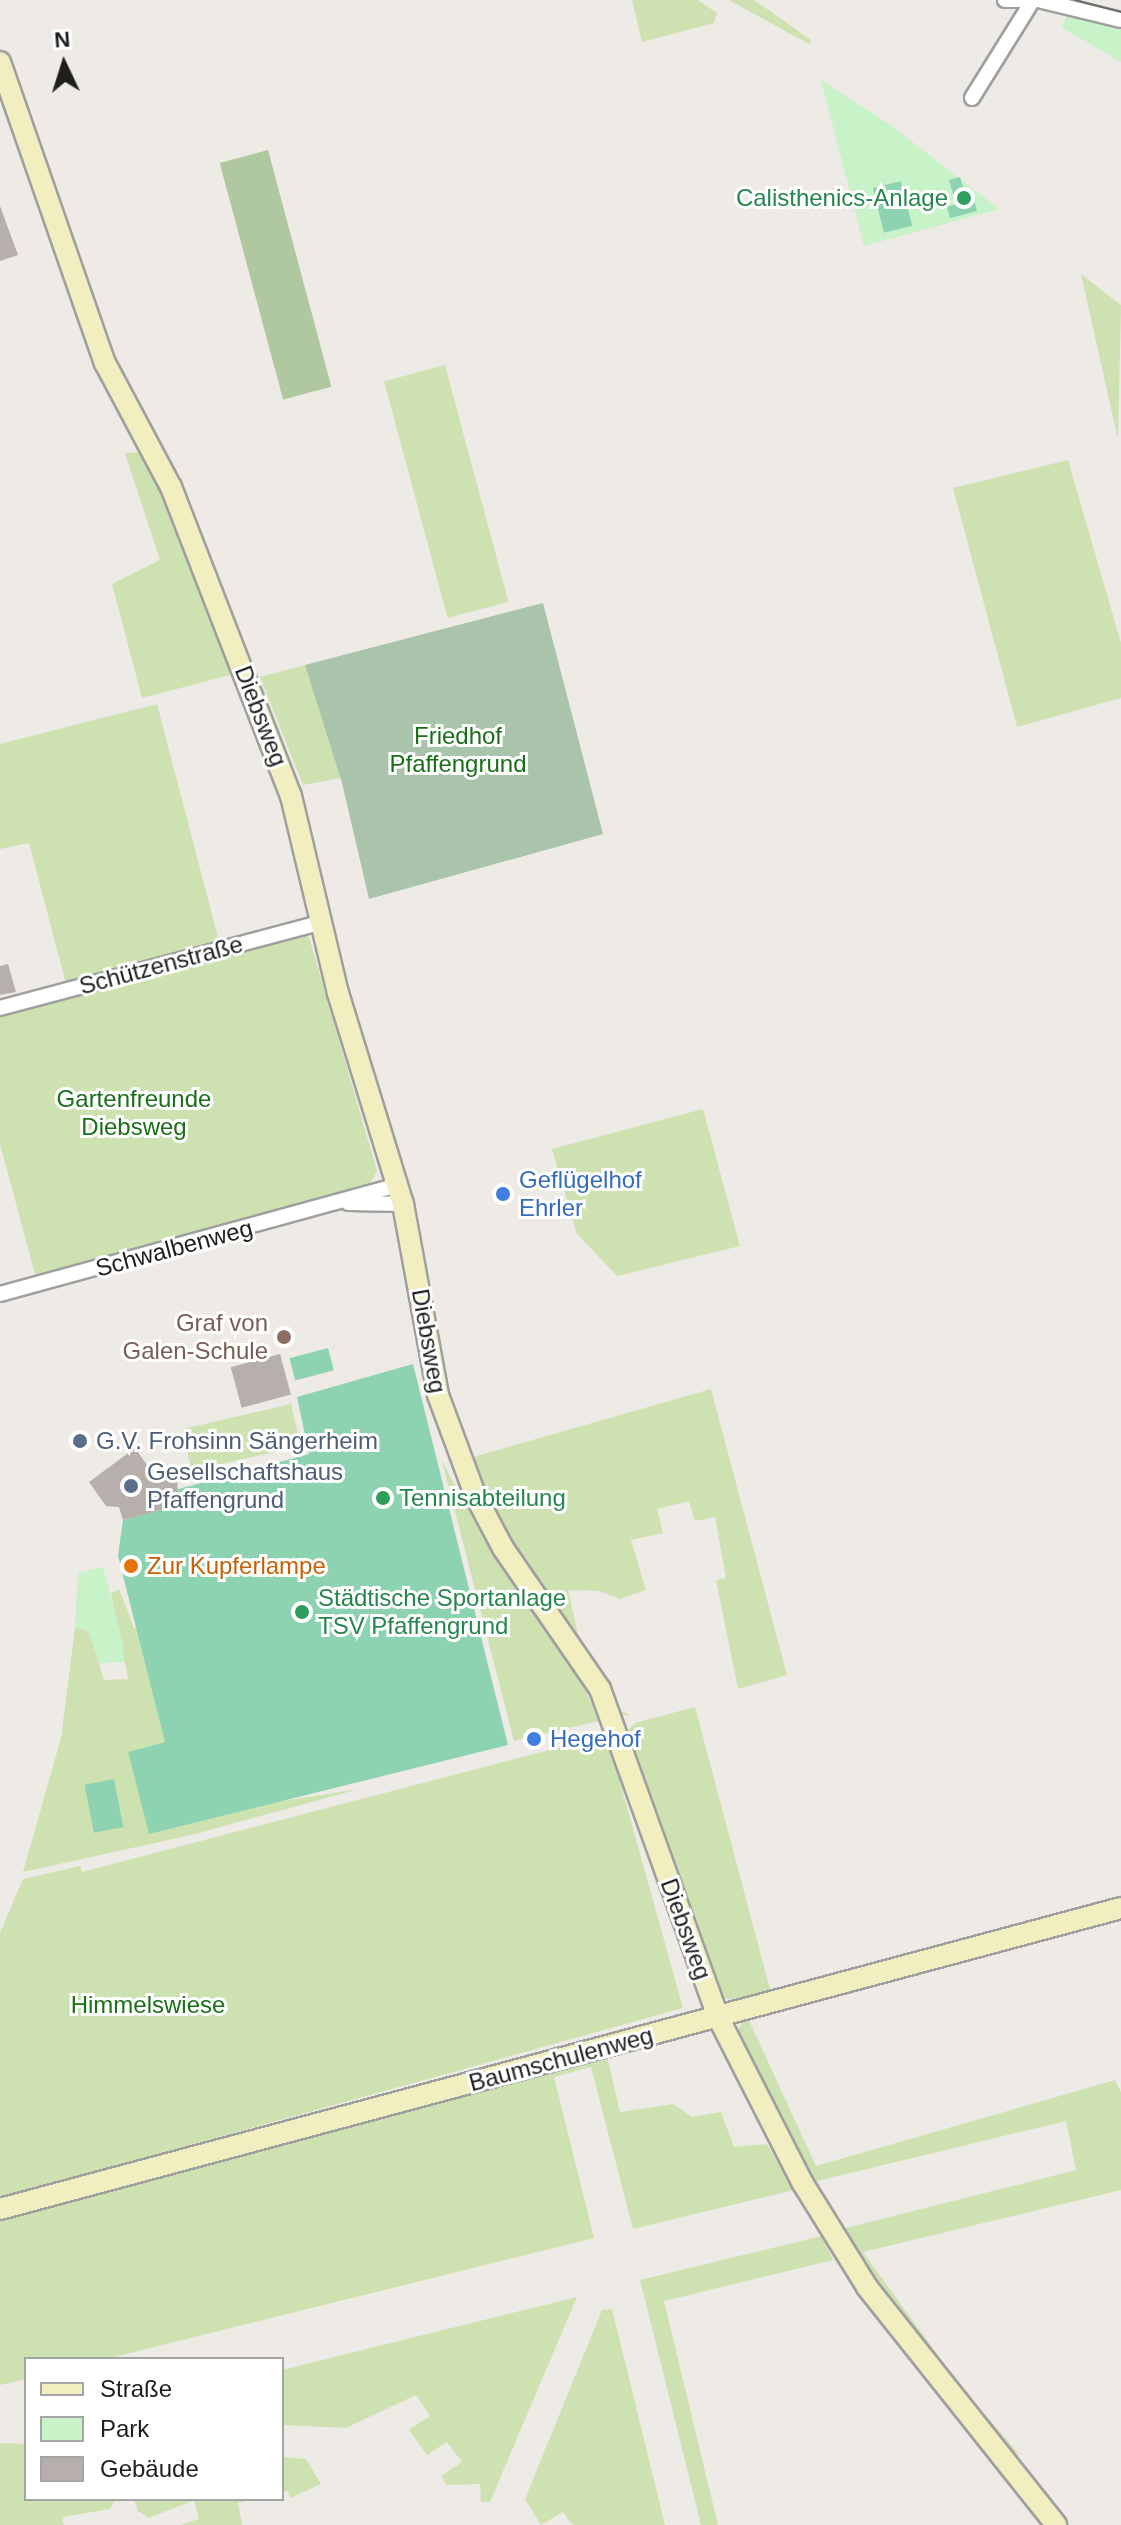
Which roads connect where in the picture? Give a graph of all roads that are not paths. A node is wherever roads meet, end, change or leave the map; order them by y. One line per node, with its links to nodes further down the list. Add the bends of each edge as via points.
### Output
1 (1005, 0): 2 (street)
2 (1034, 0): 3 (street); 5 (street)
3 (1121, 20)
4 (0, 62): 6 (main road, Diebsweg, via 105,363 171,487 291,796)
5 (972, 98)
6 (323, 922): 7 (street, Schützenstraße); 8 (main road, Diebsweg)
7 (0, 1008)
8 (394, 1193): 9 (street, Schwalbenweg); 9 (street, Schwalbenweg); 12 (main road, Diebsweg, via 432,1369 456,1451 503,1548 600,1689)
9 (348, 1203): 10 (street, Schwalbenweg)
10 (0, 1294)
11 (1121, 1908): 12 (main road, Baumschulenweg)
12 (718, 2017): 13 (main road, Baumschulenweg); 14 (main road, Diebsweg, via 802,2182 867,2287)
13 (0, 2209)
14 (1056, 2525)

